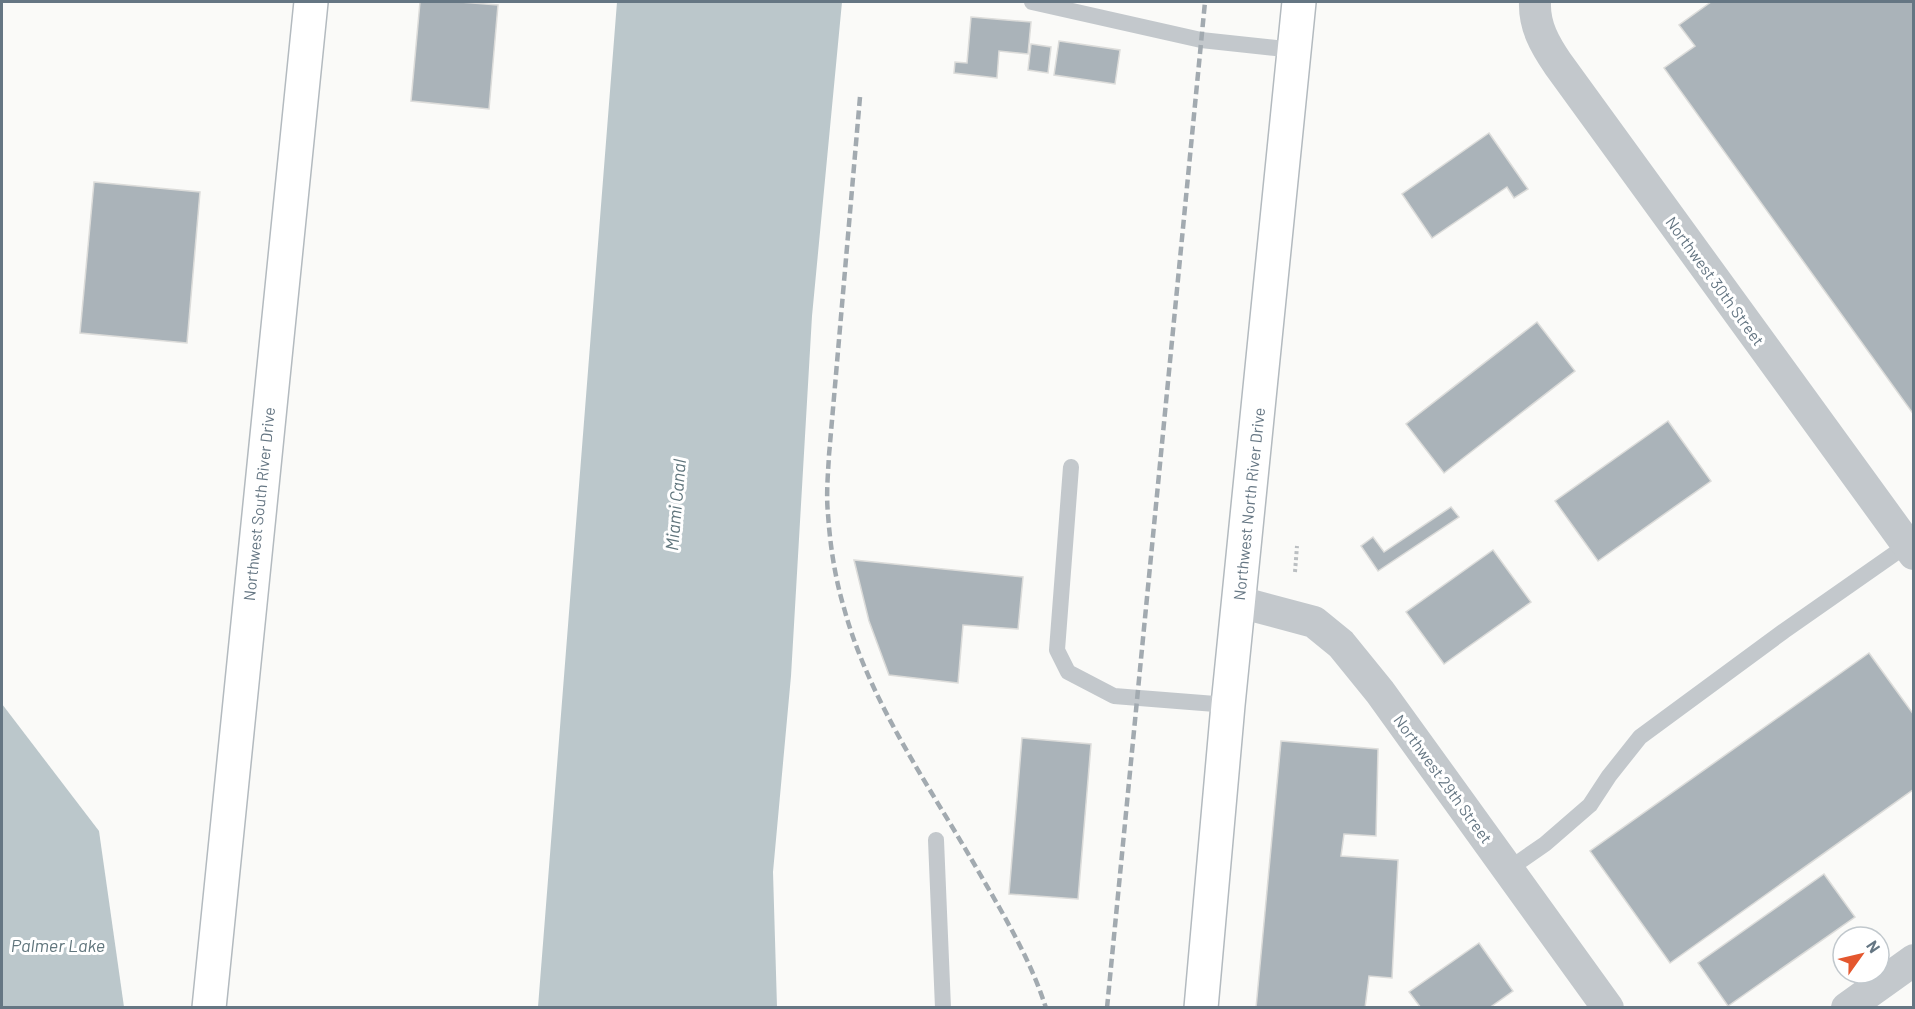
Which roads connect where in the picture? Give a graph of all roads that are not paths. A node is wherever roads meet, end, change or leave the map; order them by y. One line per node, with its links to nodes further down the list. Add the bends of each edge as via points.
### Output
1 (311, 2): 13 (main road, Northwest South River Drive)
2 (1032, 2): 5 (lane, via 1201,40)
3 (1299, 2): 5 (main road, Northwest North River Drive)
4 (1535, 2): 7 (street, Northwest 30th Street, via 1537,24 1558,64)
5 (1294, 50): 8 (main road, Northwest North River Drive)
6 (1071, 467): 9 (lane, via 1057,650 1068,672 1114,696)
7 (1910, 549): 11 (lane, via 1784,632 1640,737 1590,805)
8 (1239, 602): 9 (main road, Northwest North River Drive); 11 (street, Northwest 29th Street, via 1314,622 1341,644)
9 (1228, 705): 15 (main road, Northwest North River Drive)
10 (936, 840): 14 (lane)
11 (1509, 869): 16 (street, Northwest 29th Street)
12 (1914, 960): 17 (street)
13 (209, 1008)
14 (943, 1008)
15 (1201, 1008)
16 (1608, 1008)
17 (1847, 1008)

